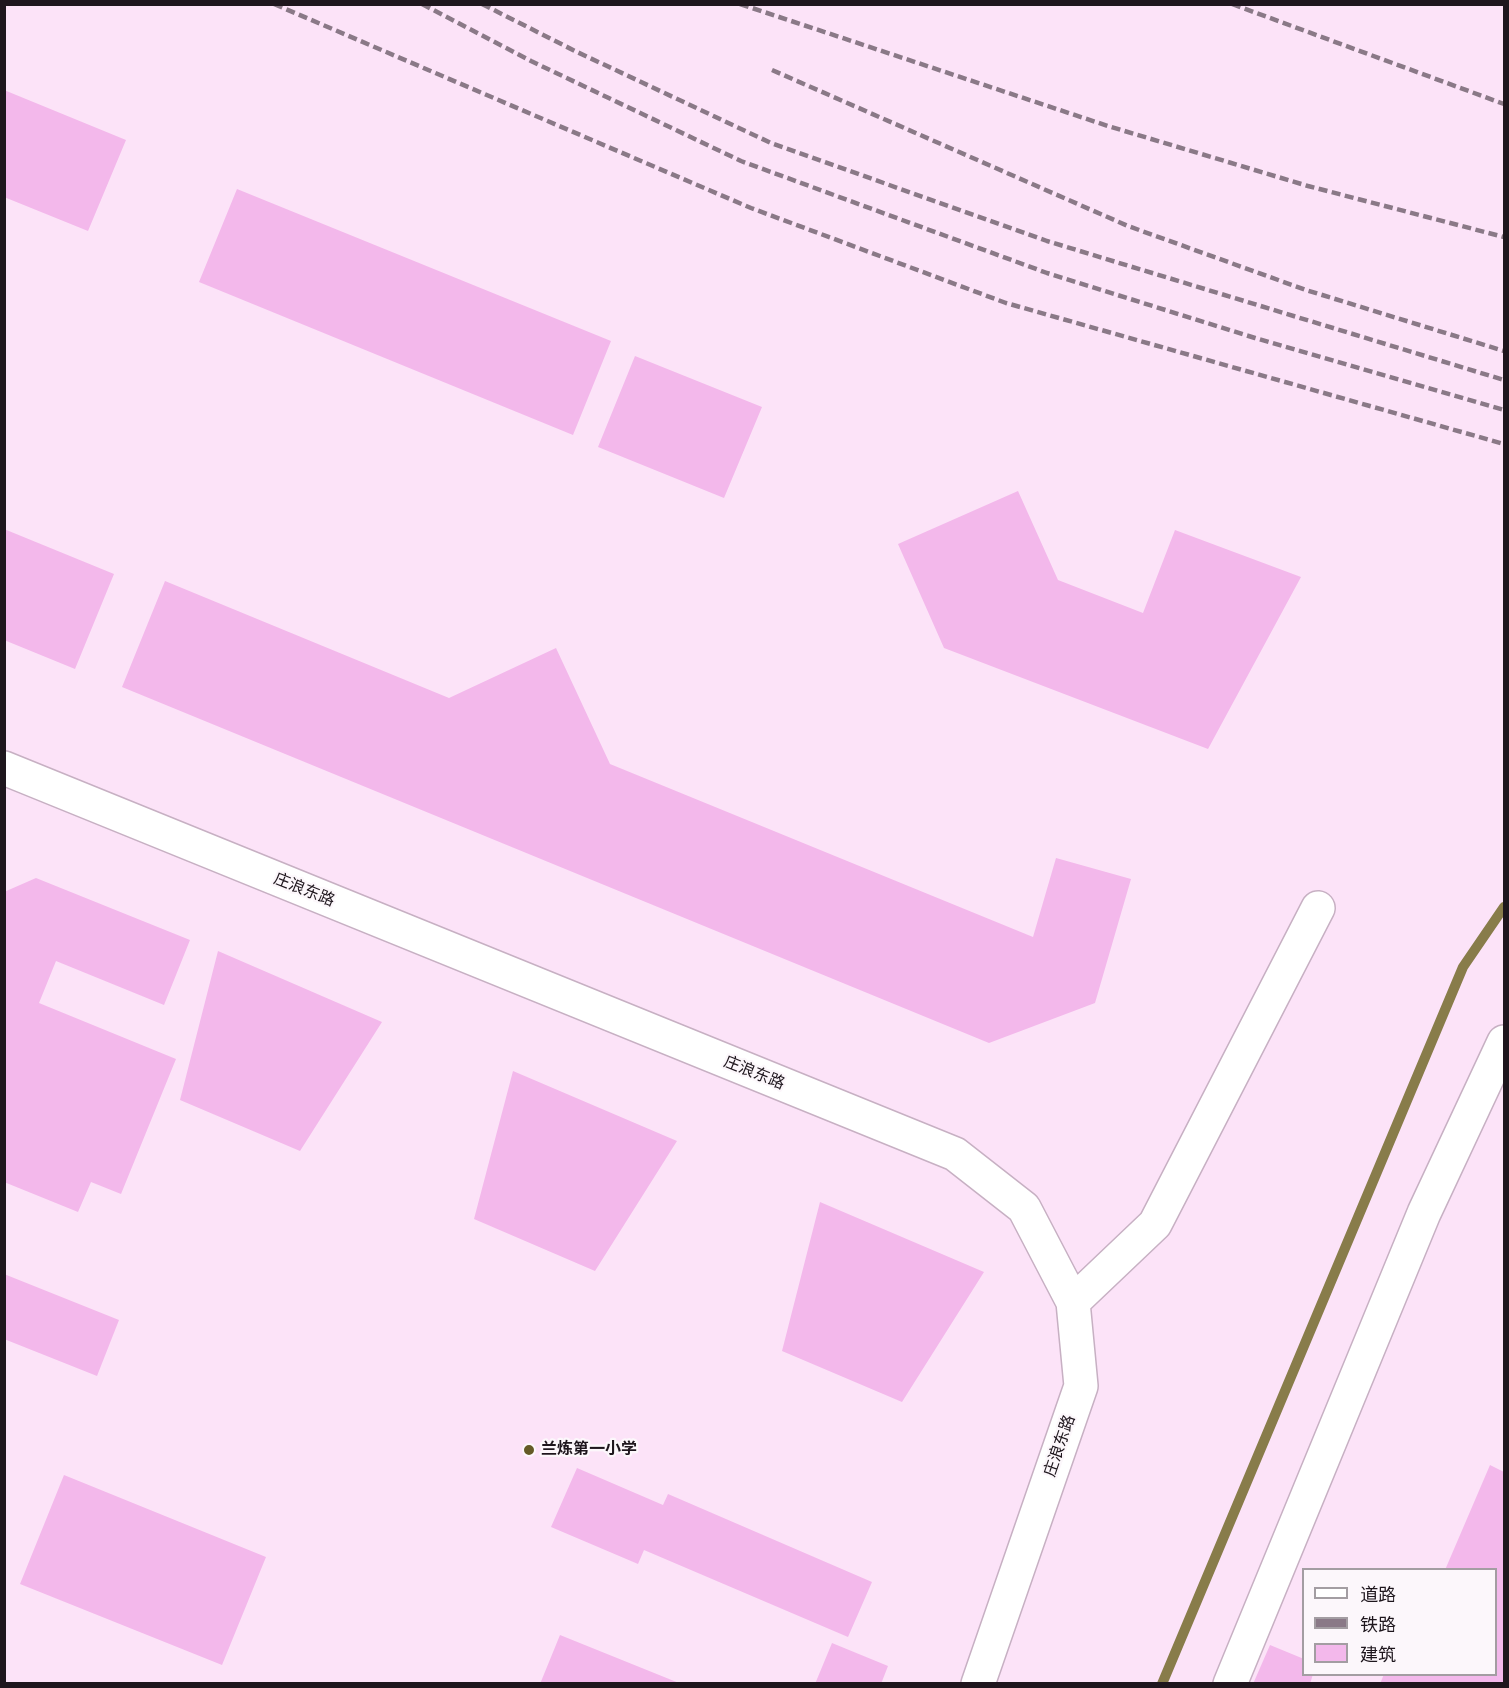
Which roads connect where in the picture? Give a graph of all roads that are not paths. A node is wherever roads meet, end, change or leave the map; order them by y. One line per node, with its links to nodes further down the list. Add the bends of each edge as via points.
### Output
1 (4, 768): 4 (street, 庄浪东路, via 955,1154 1024,1208)
2 (1318, 908): 4 (street, via 1155,1224)
3 (1504, 1042): 6 (street, via 1424,1213)
4 (1073, 1302): 5 (street, 庄浪东路, via 1081,1386)
5 (978, 1683)
6 (1230, 1683)

